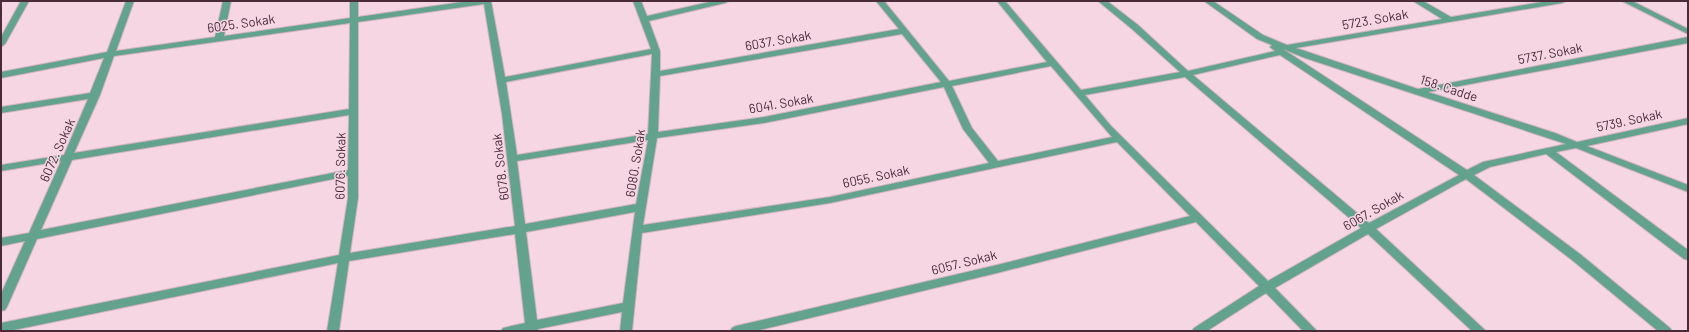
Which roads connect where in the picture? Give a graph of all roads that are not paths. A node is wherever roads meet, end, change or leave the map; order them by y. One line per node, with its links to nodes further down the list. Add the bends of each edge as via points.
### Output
1 (25, 1): 24 (street)
2 (130, 1): 27 (street, 6072. Sokak)
3 (228, 1): 22 (street)
4 (354, 1): 17 (street, 6076. Sokak)
5 (486, 1): 17 (street, 6025. Sokak); 32 (street, 6078. Sokak)
6 (637, 1): 18 (street, 6080. Sokak)
7 (725, 1): 18 (street)
8 (880, 1): 20 (street)
9 (1001, 1): 28 (street)
10 (1102, 1): 30 (street, via 1135,27)
11 (1208, 1): 25 (street, via 1260,37)
12 (1417, 1): 19 (street)
13 (1518, 1): 16 (street)
14 (1562, 1): 16 (street, 5723. Sokak)
15 (1626, 1): 21 (street)
16 (1528, 7): 19 (street, 5723. Sokak)
17 (354, 20): 22 (street, 6025. Sokak); 38 (street, 6076. Sokak)
18 (644, 20): 26 (street, 6080. Sokak)
19 (1450, 20): 25 (street, 5723. Sokak)
20 (904, 31): 29 (street, 6037. Sokak); 33 (street)
21 (1688, 32)
22 (219, 39): 27 (street, 6025. Sokak)
23 (1688, 40): 34 (street, 5737. Sokak)
24 (1, 44)
25 (1284, 50): 30 (street, 5723. Sokak); 34 (street, 158. Cadde); 49 (street)
26 (656, 51): 29 (street, 6080. Sokak); 32 (street)
27 (111, 54): 31 (street, 6025. Sokak); 36 (street, 6072. Sokak)
28 (1053, 63): 33 (street, 6041. Sokak); 35 (street)
29 (656, 74): 40 (street, 6080. Sokak)
30 (1186, 74): 35 (street, 5723. Sokak); 54 (street)
31 (1, 75)
32 (501, 80): 45 (street, 6078. Sokak)
33 (947, 84): 40 (street, 6041. Sokak, via 764,120); 46 (street, via 968,129)
34 (1418, 92): 42 (street, 158. Cadde)
35 (1078, 93): 41 (street)
36 (95, 95): 37 (street); 44 (street, 6072. Sokak)
37 (1, 110)
38 (354, 112): 44 (street); 48 (street, 6076. Sokak)
39 (1688, 121): 42 (street, 5739. Sokak)
40 (654, 136): 45 (street, 6041. Sokak); 51 (street, 6080. Sokak)
41 (1119, 139): 46 (street, 6055. Sokak); 52 (street)
42 (1575, 145): 43 (street, 6067. Sokak); 50 (street, 158. Cadde)
43 (1548, 151): 49 (street, 6067. Sokak, via 1487,164); 58 (street)
44 (68, 157): 47 (street); 56 (street, 6072. Sokak)
45 (511, 159): 53 (street, 6078. Sokak)
46 (995, 165): 55 (street, 6055. Sokak, via 830,200)
47 (1, 168)
48 (354, 172): 56 (street); 59 (street, 6076. Sokak, via 353,198)
49 (1467, 175): 54 (street, 6067. Sokak); 72 (street, via 1576,257)
50 (1688, 189)
51 (641, 207): 53 (street); 55 (street, 6080. Sokak)
52 (1198, 218): 60 (street); 68 (street, 6057. Sokak)
53 (520, 229): 59 (street); 64 (street, 6078. Sokak)
54 (1369, 229): 60 (street, 6067. Sokak); 71 (street)
55 (637, 230): 61 (street, 6080. Sokak)
56 (33, 236): 57 (street); 62 (street, 6072. Sokak)
57 (1, 242)
58 (1688, 256)
59 (344, 258): 63 (street); 65 (street, 6076. Sokak)
60 (1267, 287): 69 (street, 6067. Sokak); 70 (street)
61 (629, 306): 64 (street); 67 (street, 6080. Sokak)
62 (1, 307)
63 (1, 328)
64 (532, 329): 66 (street)
65 (333, 331)
66 (508, 331)
67 (626, 331)
68 (736, 331)
69 (1198, 331)
70 (1311, 331)
71 (1480, 331)
72 (1666, 331)

